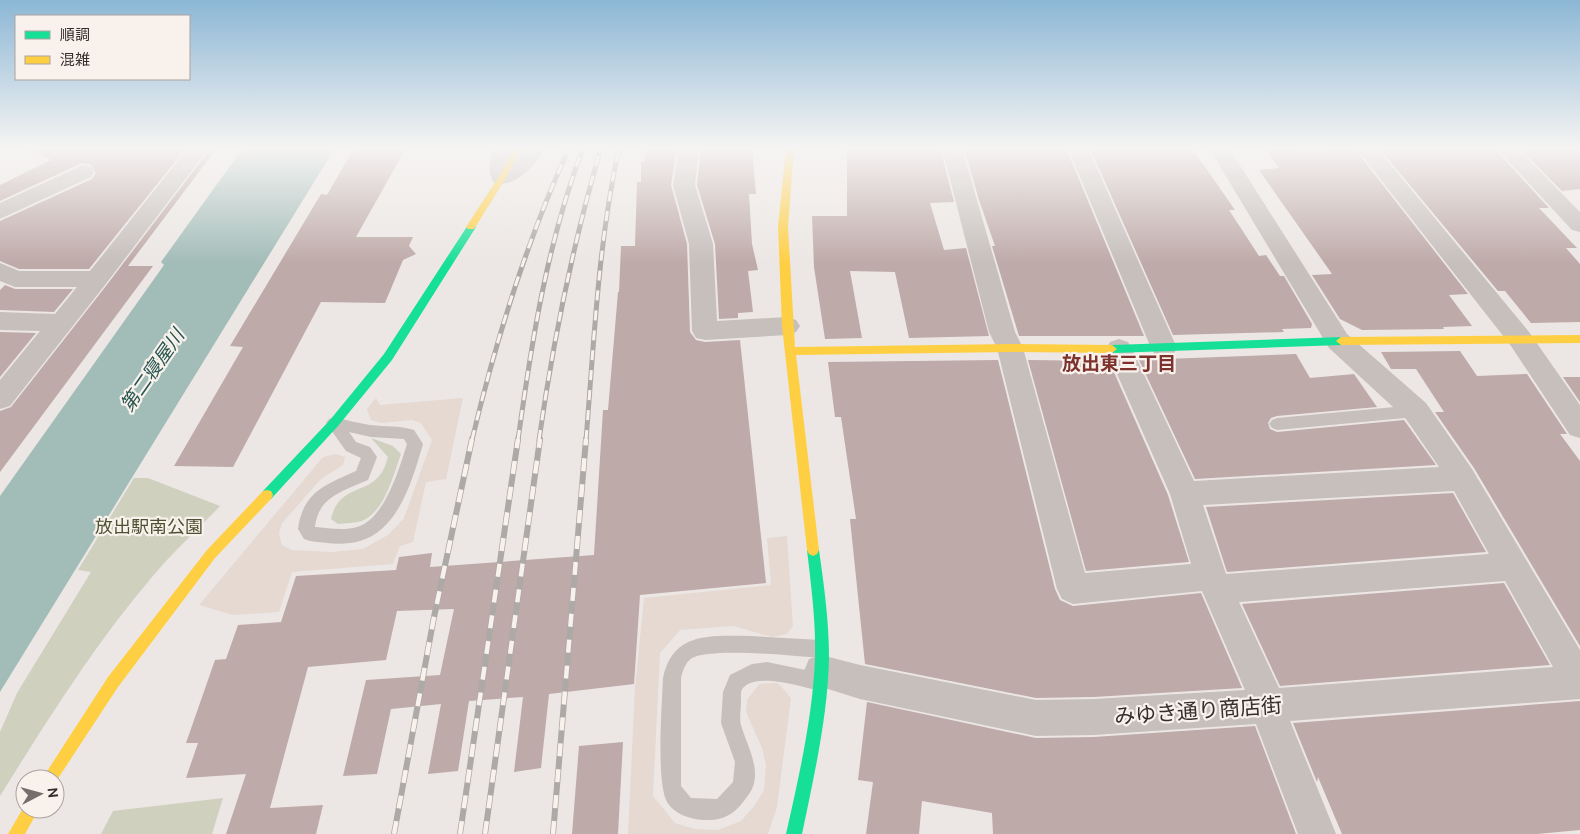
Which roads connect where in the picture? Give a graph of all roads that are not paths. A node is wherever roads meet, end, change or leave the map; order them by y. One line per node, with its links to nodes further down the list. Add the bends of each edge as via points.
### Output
1 (52, 187): 11 (street)
2 (169, 187): 14 (street)
3 (496, 187): 27 (street, via 388,358)
4 (685, 187): 17 (street, via 701,244 705,332)
5 (787, 187): 17 (street, via 783,227)
6 (963, 187): 21 (street, via 1002,332)
7 (1095, 187): 23 (street)
8 (1243, 187): 20 (street)
9 (1397, 187): 18 (street)
10 (1543, 187): 12 (street)
11 (0, 212)
12 (1580, 225)
13 (0, 271): 14 (street, via 16,279)
14 (98, 279): 16 (street)
15 (0, 321): 16 (street)
16 (62, 323): 25 (street)
17 (787, 326): 24 (street)
18 (1520, 339): 19 (street); 20 (street); 29 (street)
19 (1580, 340)
20 (1338, 341): 23 (street); 26 (street)
21 (1010, 348): 22 (street); 24 (street); 33 (street, via 1073,589)
22 (1119, 348): 23 (street); 31 (street)
23 (1164, 348)
24 (790, 351): 34 (street, via 819,602)
25 (0, 399)
26 (1416, 411): 28 (lane); 30 (street)
27 (334, 423): 27 (lane, via 409,434 415,444 383,518 361,534 310,534 306,529 306,518 316,500 338,485 362,475 367,465 369,457 365,451 352,447); 37 (street, via 211,554 113,682)
28 (1277, 424)
29 (1580, 427)
30 (1462, 478): 31 (street); 32 (street)
31 (1185, 494): 33 (street)
32 (1514, 566): 33 (street); 35 (street)
33 (1214, 582): 36 (street)
34 (820, 667): 34 (lane, via 752,673 737,681 732,692 731,724 745,762 743,786 722,808 701,810 680,803 671,786 672,678 675,667 686,652 694,648 728,645); 36 (street, みゆき通り商店街, via 860,682 1036,718); 40 (street, via 811,759)
35 (1580, 682): 36 (street, みゆき通り商店街)
36 (1267, 706): 41 (street)
37 (56, 769)
38 (25, 819): 39 (street)
39 (16, 834)
40 (794, 834)
41 (1317, 834)

